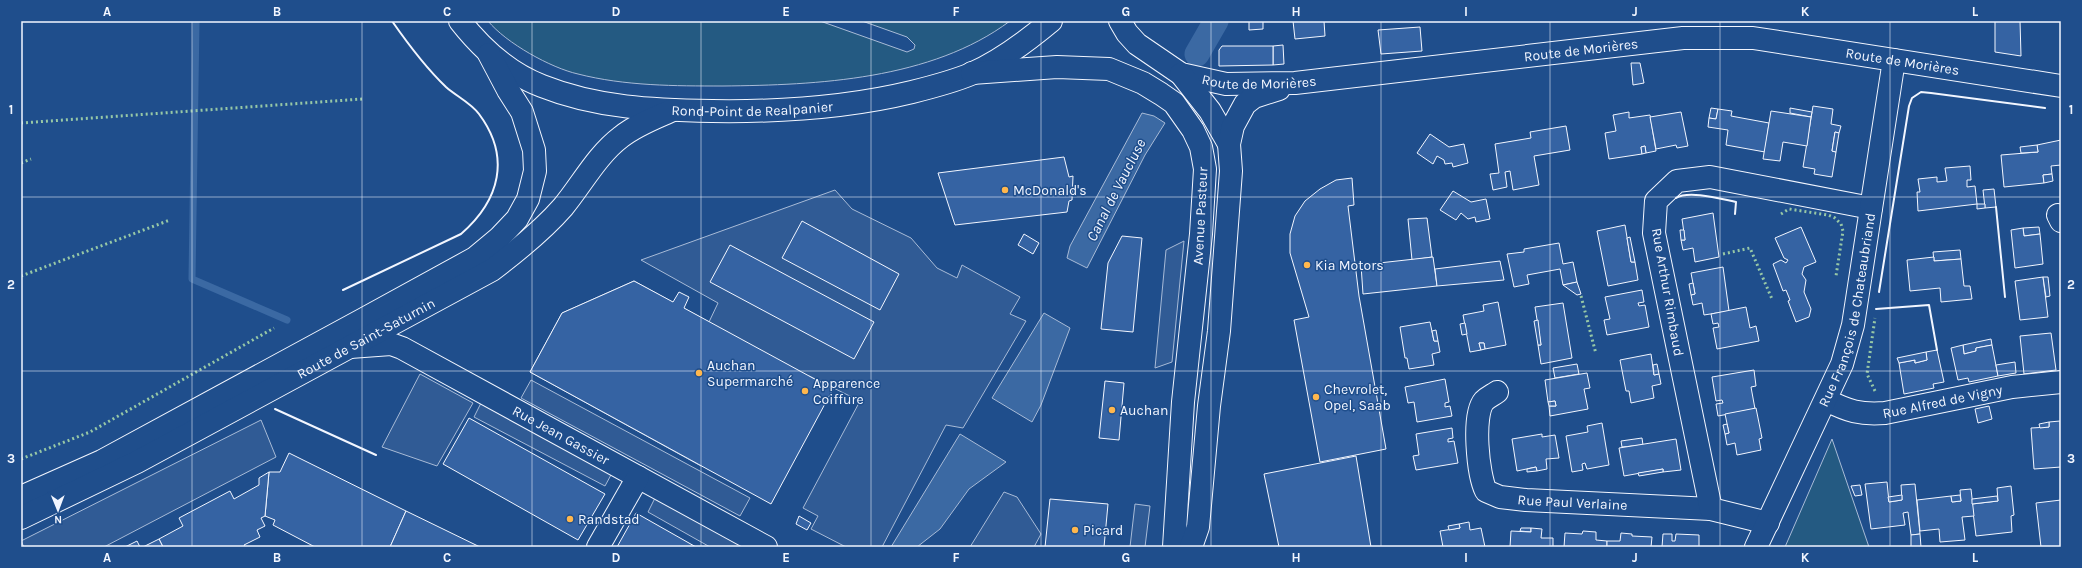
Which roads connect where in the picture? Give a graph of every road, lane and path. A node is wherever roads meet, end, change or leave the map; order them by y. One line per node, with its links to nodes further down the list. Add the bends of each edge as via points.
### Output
1 (460, 21): 5 (main road, Rond-Point de Realpanier)
2 (1051, 21): 7 (main road, Rond-Point de Realpanier, via 1014,48)
3 (1120, 21): 8 (main road, Route de Morières, via 1137,44)
4 (1703, 29): 6 (main road, Route de Morières); 9 (main road, Route de Morières, via 1563,51)
5 (489, 54): 11 (main road, Rond-Point de Realpanier, via 514,72 556,91 613,106); 19 (main road, Route de Saint-Saturnin, via 522,112 534,150 535,171 528,199 517,219 499,238 475,258 362,320 102,460)
6 (1894, 60): 10 (main road, Route de Morières); 13 (main road, Rue François de Chateaubriand)
7 (972, 73): 11 (main road, Rond-Point de Realpanier, via 934,86 844,106 749,112); 25 (main road, Avenue Pasteur, via 1057,67 1109,70 1143,82 1174,103 1193,130 1205,169 1201,234 1183,402)
8 (1181, 74): 9 (main road, Route de Morières, via 1226,84); 12 (main road, Avenue Pasteur, via 1210,111)
9 (1295, 83): 12 (main road, Avenue Pasteur, via 1254,97 1245,104 1233,126)
10 (2061, 86)
11 (673, 110): 14 (main road, Route de Saint-Saturnin, via 621,136 562,207 516,252 492,270)
12 (1230, 144): 26 (main road, Avenue Pasteur, via 1231,178 1219,331 1198,527)
13 (1871, 208): 17 (main road, Rue François de Chateaubriand, via 1852,325 1842,364); 20 (main road, Rue Arthur Rimbaud, via 1710,177 1677,181 1656,201 1654,233)
14 (350, 347): 18 (main road, Rue Jean Gassier, via 391,344); 21 (main road, Route de Saint-Saturnin, via 138,462)
15 (2061, 382): 17 (main road, Rue Alfred de Vigny, via 2012,387 1885,413 1852,412)
16 (1497, 392): 20 (main road, Rue Paul Verlaine, via 1484,401 1477,424 1482,482 1486,491 1500,497 1526,500)
17 (1826, 400): 22 (main road, Rue François de Chateaubriand)
18 (638, 476): 23 (main road); 24 (main road, Rue Jean Gassier)
19 (21, 496)
20 (1711, 509): 22 (main road, Rue Paul Verlaine)
21 (21, 518)
22 (1768, 523): 27 (main road, Rue François de Chateaubriand)
23 (598, 547)
24 (766, 547)
25 (1174, 547)
26 (1191, 547)
27 (1756, 547)

